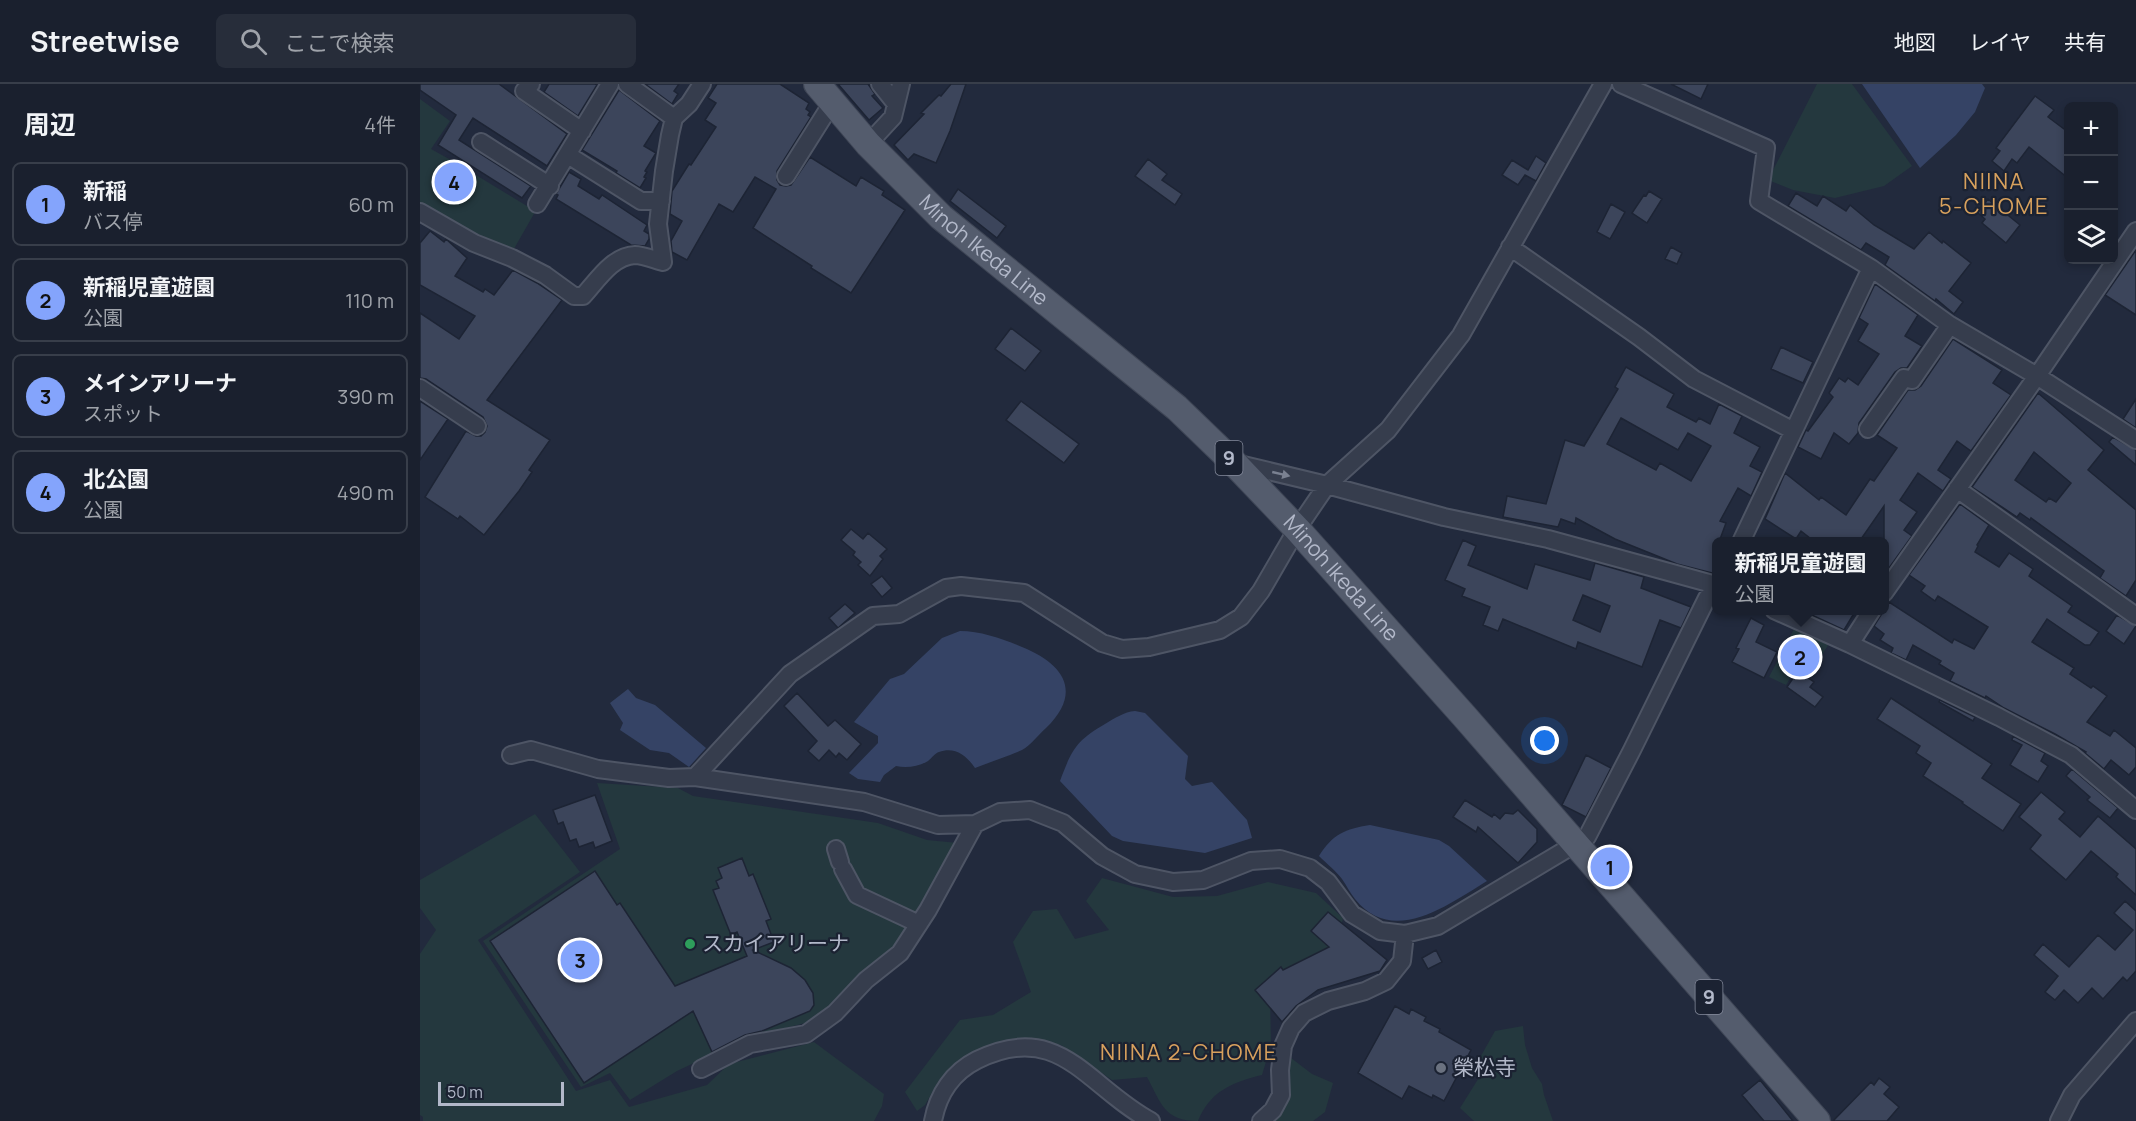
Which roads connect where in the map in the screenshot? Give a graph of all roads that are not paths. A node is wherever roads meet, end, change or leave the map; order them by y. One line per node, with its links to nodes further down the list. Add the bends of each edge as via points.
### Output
1 (531, 84): 12 (street, via 524,92)
2 (610, 84): 12 (street)
3 (627, 84): 11 (street)
4 (702, 84): 11 (street)
5 (880, 84): 10 (street)
6 (901, 84): 10 (street)
7 (1603, 84): 22 (street)
8 (1621, 84): 23 (street, via 1766,148 1759,201)
9 (824, 94): 14 (main road, Minoh Ikeda Line / 9); 16 (street)
10 (896, 104): 14 (street, via 893,117)
11 (674, 118): 18 (street)
12 (582, 131): 15 (street)
13 (481, 142): 17 (street)
14 (868, 144): 31 (main road, Minoh Ikeda Line / 9, via 941,217 1177,408)
15 (568, 155): 17 (street); 18 (street, via 641,201)
16 (786, 176)
17 (550, 186): 19 (street)
18 (660, 201): 20 (street, via 658,224 663,262 634,255 618,261 583,296 574,296 545,275 474,243)
19 (537, 204)
20 (420, 212)
21 (2136, 231): 25 (street)
22 (1510, 247): 29 (street, via 1694,379); 32 (street, via 1461,335 1388,430)
23 (1871, 268): 24 (street); 29 (street)
24 (1950, 325): 25 (street); 28 (street, via 1912,380 1904,378)
25 (2037, 376): 30 (street); 33 (street)
26 (420, 388): 27 (street)
27 (477, 426)
28 (1868, 429)
29 (1792, 430): 35 (street)
30 (2136, 440)
31 (1234, 463): 32 (street, one-way to 32); 34 (main road, Minoh Ikeda Line / 9)
32 (1328, 485): 34 (street); 36 (street, via 1444,517 1548,539)
33 (1957, 489): 37 (street); 41 (street)
34 (1297, 529): 44 (street, via 1241,617 1220,630 1149,647 1122,650 1102,643 1024,593 981,588 946,588 899,614 873,616 790,674); 47 (main road, Minoh Ikeda Line / 9)
35 (1743, 537)
36 (1712, 586)
37 (1889, 586)
38 (1712, 592): 47 (street, via 1597,820 1587,837)
39 (1785, 615): 42 (street)
40 (1869, 615): 42 (street)
41 (2136, 616)
42 (1850, 644): 45 (street, via 2072,755)
43 (511, 755): 44 (street, via 531,750 598,769 669,778)
44 (695, 777): 46 (street, via 864,802 938,825)
45 (2136, 810)
46 (975, 824): 49 (street); 50 (street, via 1000,812 1030,810 1063,823 1102,856 1135,874 1173,882 1203,880 1251,861 1280,860 1310,868 1328,882 1352,914 1380,931)
47 (1576, 844): 50 (street, via 1438,926); 56 (main road, Minoh Ikeda Line / 9)
48 (840, 860): 49 (street, via 857,895)
49 (920, 924): 52 (street, via 900,953 866,980 835,1013 806,1034 750,1044)
50 (1405, 934): 55 (street, via 1402,962 1386,981 1328,1001 1304,1013 1291,1028 1283,1046 1281,1095)
51 (2136, 1021): 57 (street, via 2072,1095)
52 (701, 1069)
53 (933, 1121): 54 (street, via 948,1082 973,1062 996,1051 1022,1046 1051,1050)
54 (1151, 1121)
55 (1261, 1121)
56 (1817, 1121)
57 (2059, 1121)

